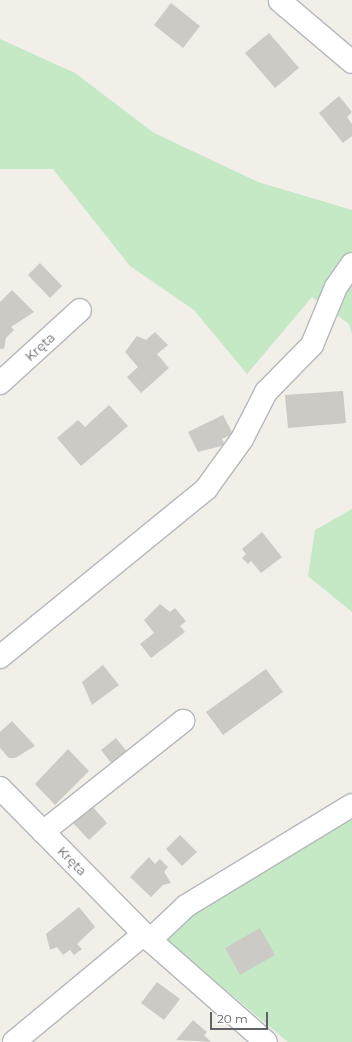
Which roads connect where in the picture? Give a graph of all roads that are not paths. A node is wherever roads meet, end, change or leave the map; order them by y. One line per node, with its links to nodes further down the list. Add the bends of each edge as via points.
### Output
1 (280, 1): 2 (street)
2 (352, 62)
3 (352, 264): 6 (street, via 336,286 312,345 266,392 242,439 206,489)
4 (80, 310): 5 (street, Kręta)
5 (0, 383)
6 (0, 657)
7 (183, 720): 10 (street)
8 (0, 788): 10 (street, Kręta)
9 (352, 805): 11 (street, via 186,906)
10 (43, 832): 11 (street, Kręta)
11 (147, 937): 12 (street); 13 (street, Kręta)
12 (14, 1042)
13 (266, 1042)

